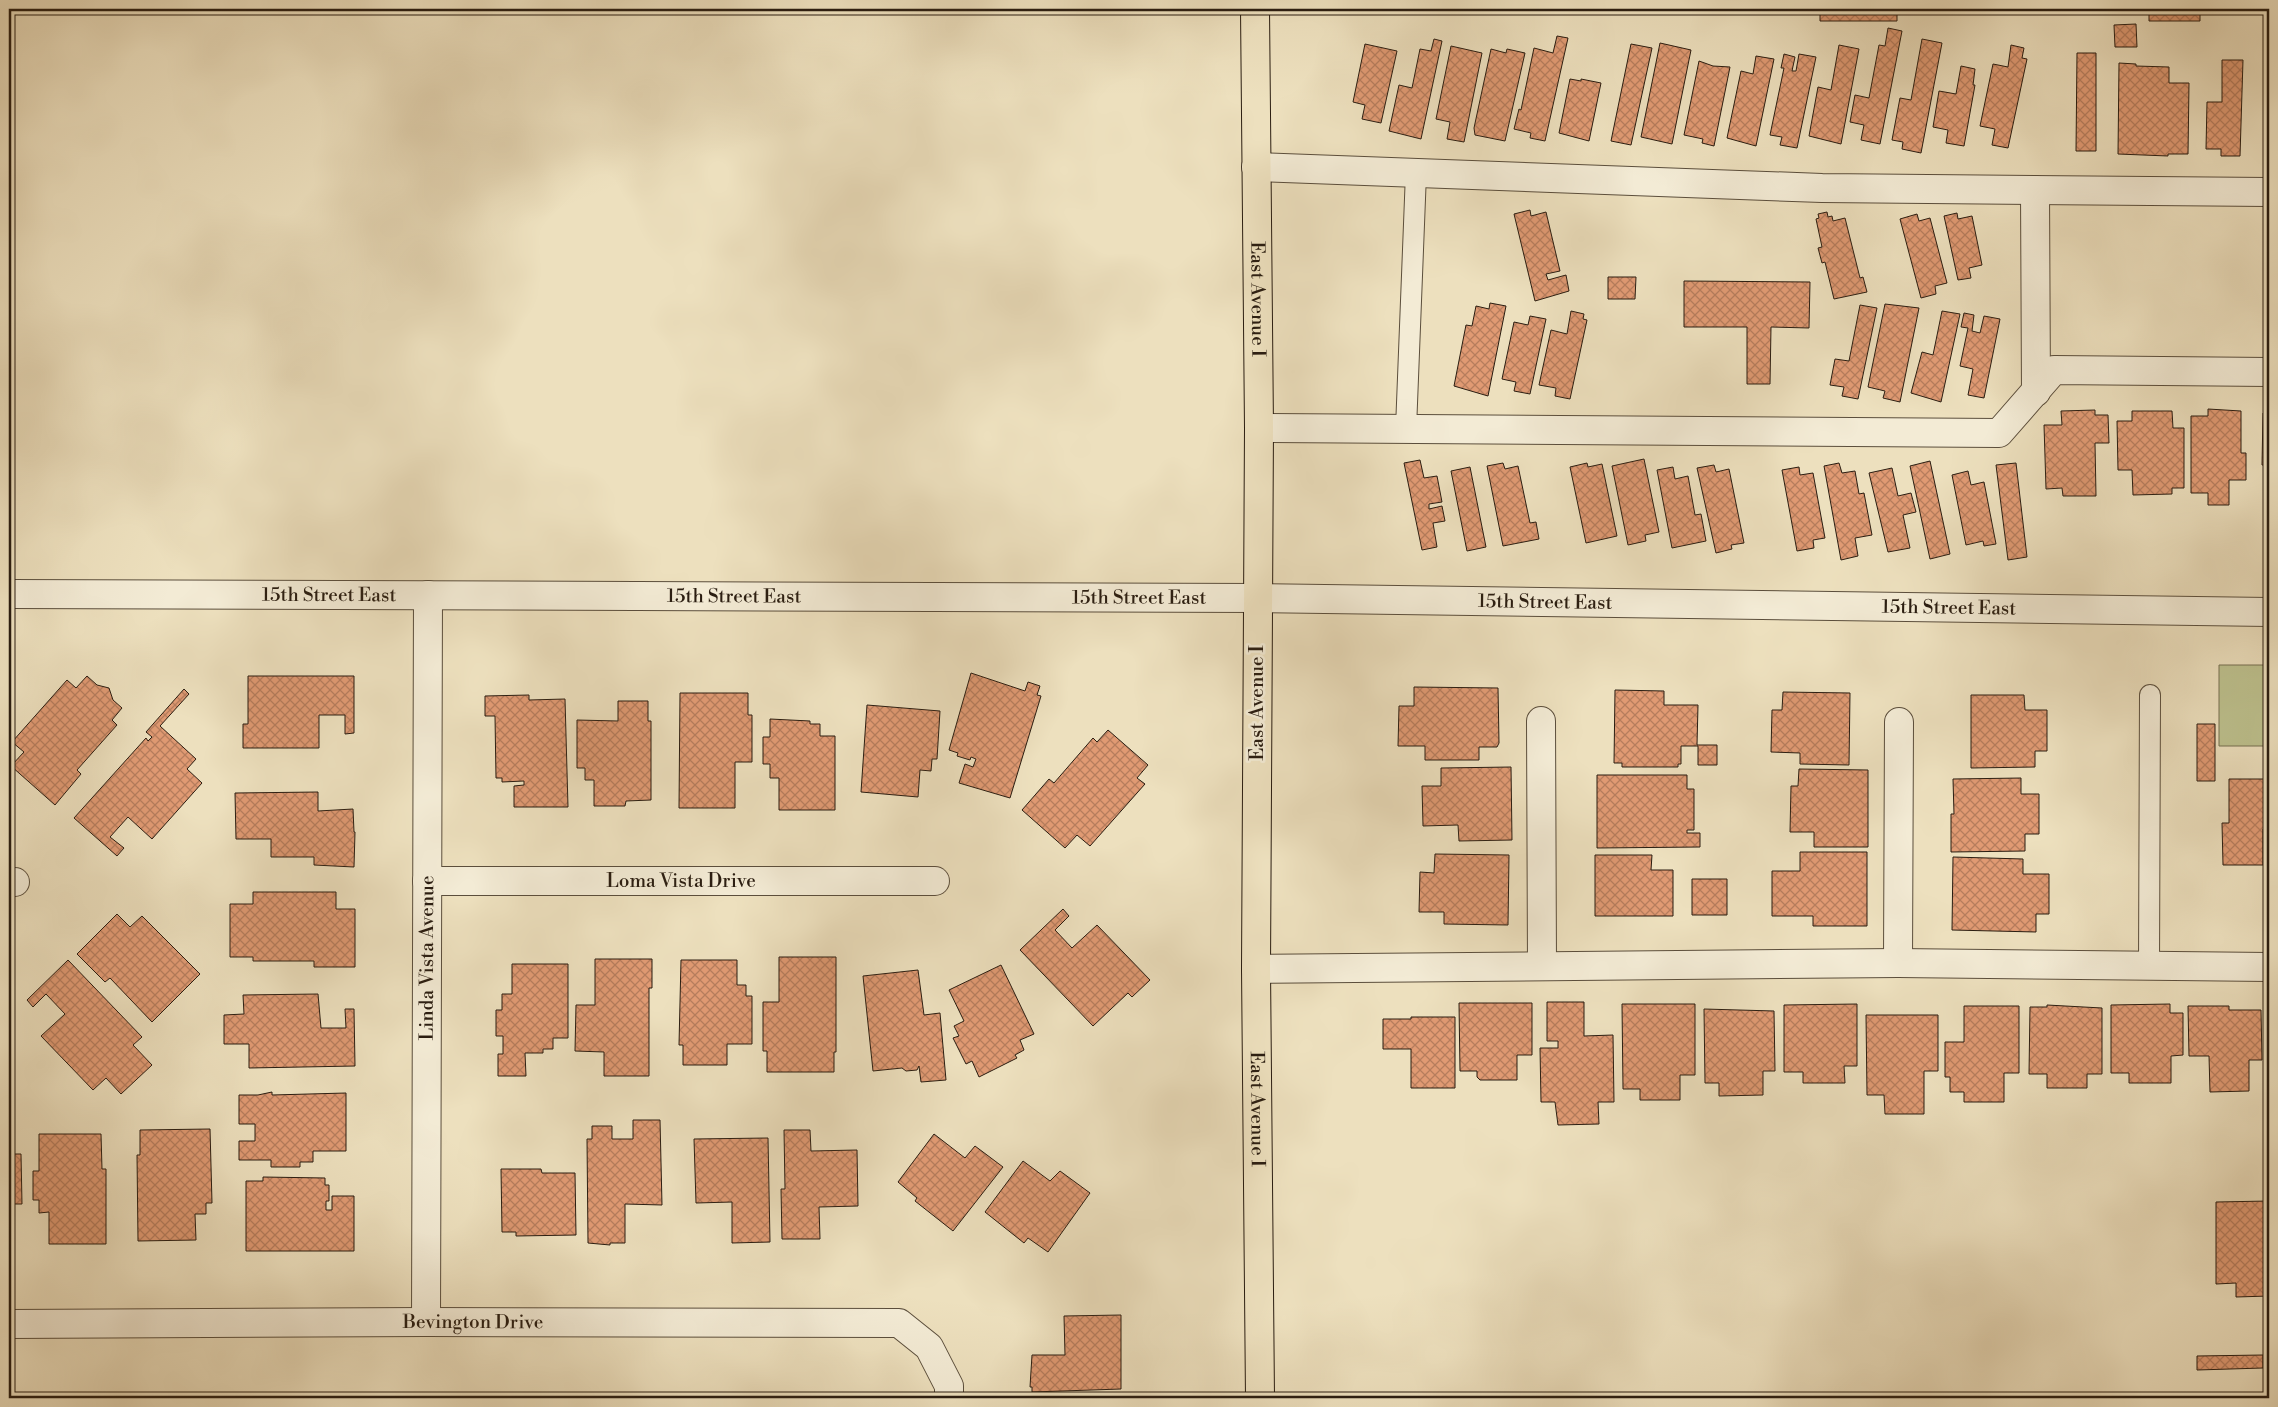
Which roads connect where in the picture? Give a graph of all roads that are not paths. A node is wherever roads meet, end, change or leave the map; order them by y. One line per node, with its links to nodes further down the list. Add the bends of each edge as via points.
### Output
1 (1255, 9): 2 (main road, East Avenue I)
2 (1256, 167): 3 (street); 8 (main road, East Avenue I)
3 (1416, 173): 4 (street, via 1822,188); 9 (lane)
4 (2035, 190): 5 (street); 7 (street)
5 (2269, 192)
6 (2269, 372): 7 (street, via 2054,370)
7 (2036, 392): 9 (street, via 1999,433)
8 (1259, 428): 9 (street); 12 (main road, East Avenue I)
9 (1406, 429)
10 (9, 594): 11 (street, 15th Street East)
11 (428, 595): 12 (street, 15th Street East); 17 (street, Linda Vista Avenue)
12 (1258, 598): 13 (street, 15th Street East); 23 (main road, East Avenue I)
13 (2269, 612)
14 (2150, 695): 21 (lane)
15 (1541, 722): 20 (street)
16 (1898, 722): 19 (street)
17 (427, 881): 18 (street, Loma Vista Drive); 24 (street, Linda Vista Avenue)
18 (935, 881)
19 (1898, 963): 20 (street); 21 (street)
20 (1542, 965): 23 (street)
21 (2149, 966): 22 (street)
22 (2269, 967)
23 (1256, 969): 27 (main road, East Avenue I)
24 (426, 1322): 25 (street, Bevington Drive); 26 (street, Bevington Drive, via 899,1323 929,1347 950,1386)
25 (9, 1324)
26 (949, 1398)
27 (1260, 1398)

